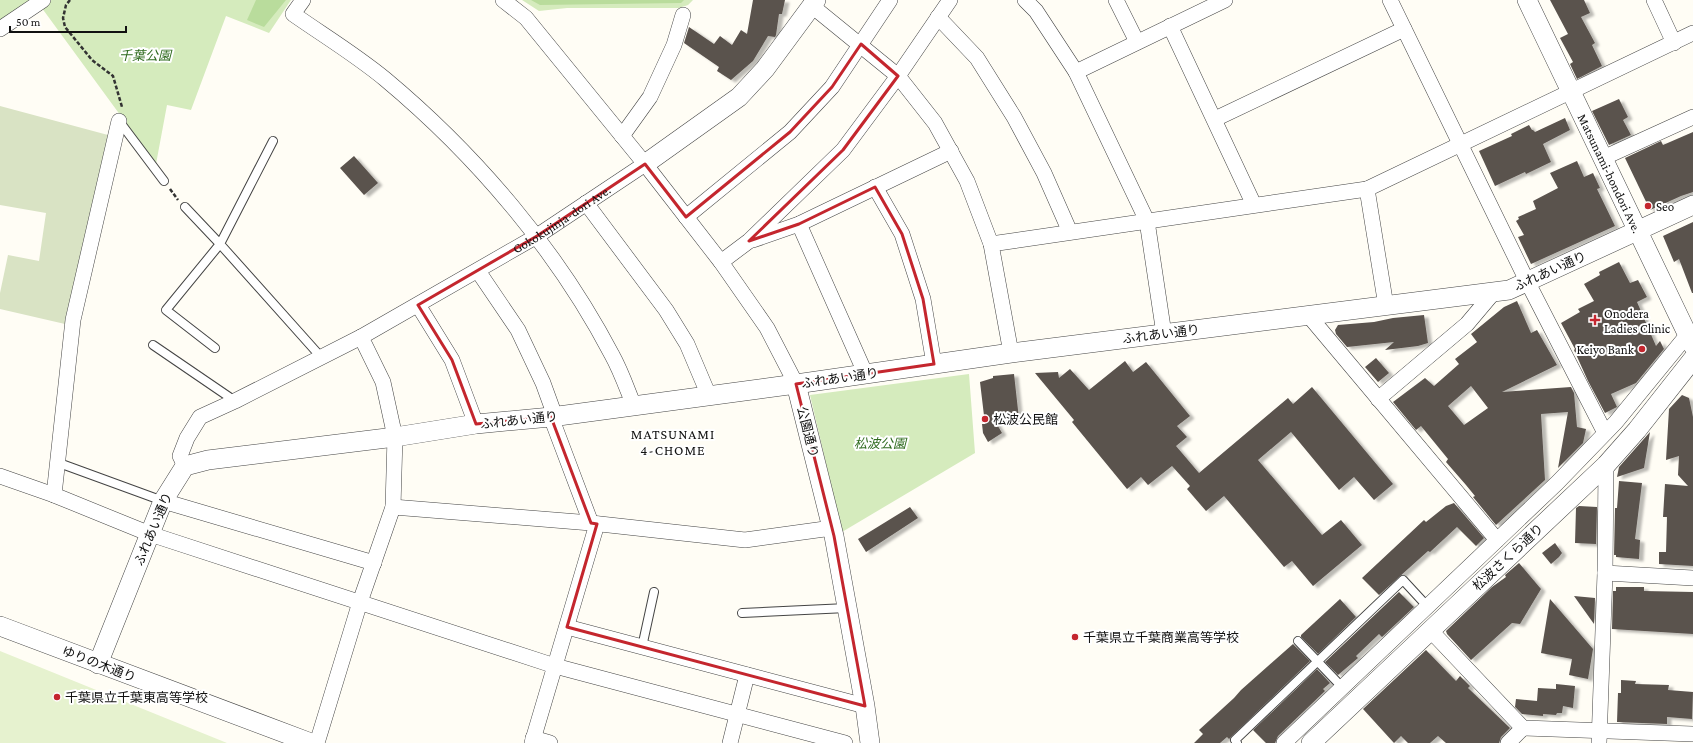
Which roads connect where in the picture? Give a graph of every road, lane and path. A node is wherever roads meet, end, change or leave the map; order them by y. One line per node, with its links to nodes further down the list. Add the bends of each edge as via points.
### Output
1 (43, 0): 18 (street)
2 (70, 0): 29 (path, via 63,18 65,27 92,60 113,76 122,108)
3 (303, 0): 48 (street, via 293,14 384,78 422,112 484,174)
4 (503, 0): 30 (street, 公園通り, via 526,18)
5 (890, 0): 23 (street)
6 (950, 0): 16 (street)
7 (1025, 0): 24 (street, via 1036,11)
8 (1116, 0): 21 (street)
9 (1225, 0): 14 (street)
10 (1390, 0): 19 (street)
11 (1527, 0): 26 (street, Matsunami-hondori Ave.)
12 (1654, 0): 22 (street)
13 (814, 3): 23 (street); 35 (street, Gokokujinja-dori Ave., via 765,70 739,97)
14 (1198, 6): 17 (street)
15 (684, 15): 30 (street, via 674,45 650,97)
16 (938, 17): 25 (street); 47 (street, via 977,58 1014,117 1044,173)
17 (1170, 26): 21 (street); 28 (street)
18 (0, 29)
19 (1404, 29): 28 (street); 32 (street)
20 (1693, 34): 22 (street)
21 (1137, 42): 24 (street)
22 (1674, 43): 26 (street)
23 (861, 44): 25 (street); 43 (street, via 832,87 790,132)
24 (1076, 72): 44 (street)
25 (898, 76): 33 (street, via 936,123); 49 (street, via 844,150)
26 (1571, 92): 32 (street); 34 (street, Matsunami-hondori Ave.)
27 (1693, 116): 34 (street)
28 (1215, 119): 40 (street)
29 (119, 121): 36 (lane); 78 (street, via 73,320)
30 (622, 136): 35 (street, 公園通り)
31 (273, 140): 50 (lane)
32 (1461, 145): 38 (street); 54 (street)
33 (951, 151): 37 (street); 51 (street, via 967,181)
34 (1603, 158): 46 (street, Matsunami-hondori Ave.)
35 (645, 164): 39 (street, Gokokujinja-dori Ave.); 43 (street, 公園通り)
36 (164, 181): 42 (path)
37 (875, 187): 45 (street); 67 (street, via 902,234 923,299)
38 (1367, 189): 40 (street); 57 (street)
39 (586, 203): 48 (street, Gokokujinja-dori Ave.); 70 (street, via 666,310 687,344)
40 (1254, 205): 44 (street)
41 (1693, 205): 46 (street, ふれあい通り)
42 (185, 207): 50 (lane)
43 (686, 217): 52 (street, 公園通り)
44 (1148, 220): 47 (street); 59 (street)
45 (799, 224): 49 (street); 68 (street)
46 (1638, 231): 54 (street, ふれあい通り); 61 (street, Matsunami-hondori Ave.)
47 (1070, 232): 51 (street)
48 (536, 236): 53 (street, Gokokujinja-dori Ave.); 73 (street, via 588,311 613,357)
49 (749, 241): 52 (street)
50 (220, 244): 63 (lane, via 166,310); 65 (lane)
51 (991, 244): 64 (street)
52 (721, 262): 69 (street, 公園通り, via 767,328)
53 (478, 271): 56 (street, Gokokujinja-dori Ave.); 74 (street, via 518,330 543,383)
54 (1527, 281): 55 (street, ふれあい通り, via 1509,290); 76 (street)
55 (1494, 292): 57 (street, ふれあい通り); 71 (street, via 1467,324)
56 (418, 305): 60 (street, Gokokujinja-dori Ave.); 75 (street, via 452,360)
57 (1386, 306): 58 (street, ふれあい通り)
58 (1309, 316): 59 (street, ふれあい通り); 71 (street)
59 (1164, 334): 64 (street, ふれあい通り)
60 (361, 337): 65 (street, Gokokujinja-dori Ave.); 77 (street, via 383,382)
61 (1690, 340): 76 (street)
62 (153, 345): 72 (lane)
63 (215, 348)
64 (1011, 353): 67 (street, ふれあい通り)
65 (321, 357): 72 (street, Gokokujinja-dori Ave.)
66 (1693, 359): 79 (street, 松波さくら通り)
67 (934, 364): 68 (street, ふれあい通り)
68 (866, 375): 69 (street, ふれあい通り)
69 (796, 384): 70 (street, ふれあい通り); 86 (street, 公園通り)
70 (709, 396): 73 (street, ふれあい通り)
71 (1378, 398): 88 (street)
72 (235, 401): 80 (street, Gokokujinja-dori Ave., via 200,417 180,456)
73 (634, 406): 74 (street, ふれあい通り)
74 (553, 416): 75 (street, ふれあい通り); 85 (street)
75 (476, 424): 77 (street, ふれあい通り)
76 (1605, 433): 88 (street)
77 (395, 437): 80 (street, ふれあい通り, via 208,460); 84 (street)
78 (59, 464): 82 (street); 83 (lane)
79 (1606, 465): 90 (street); 99 (street, 松波さくら通り)
80 (185, 466): 83 (street, ふれあい通り)
81 (0, 476): 82 (street)
82 (54, 495): 87 (street)
83 (163, 501): 87 (street, ふれあい通り); 89 (street)
84 (393, 507): 85 (street); 89 (street)
85 (594, 524): 86 (street, via 745,540); 98 (street)
86 (832, 528): 95 (street, 公園通り)
87 (150, 534): 93 (street); 103 (street, ふれあい通り)
88 (1497, 540): 94 (street)
89 (374, 563): 93 (street)
90 (1605, 574): 91 (street); 111 (street)
91 (1693, 578)
92 (654, 592): 101 (lane)
93 (360, 602): 104 (street); 114 (street)
94 (1427, 606): 102 (lane, via 1403,580); 106 (street)
95 (847, 608): 96 (lane); 107 (street, 公園通り)
96 (742, 612)
97 (0, 626): 103 (street, ゆりの木通り)
98 (566, 627): 101 (street); 104 (street)
99 (1430, 631): 109 (street); 121 (street, 松波さくら通り)
100 (1298, 641): 102 (lane)
101 (642, 647): 105 (street)
102 (1317, 661): 106 (lane); 119 (lane, via 1234,740)
103 (98, 664): 113 (street, ゆりの木通り)
104 (555, 666): 108 (street); 112 (street)
105 (747, 675): 107 (street); 108 (street)
106 (1342, 687): 120 (street)
107 (865, 706): 118 (street, 公園通り)
108 (737, 714): 116 (street); 117 (street)
109 (1523, 728): 111 (street); 122 (street)
110 (1693, 734): 111 (street)
111 (1599, 737)
112 (533, 740): 115 (street)
113 (300, 741)
114 (317, 743)
115 (550, 743)
116 (730, 743)
117 (845, 743)
118 (870, 743)
119 (1238, 743)
120 (1284, 743)
121 (1311, 743)
122 (1508, 743)

